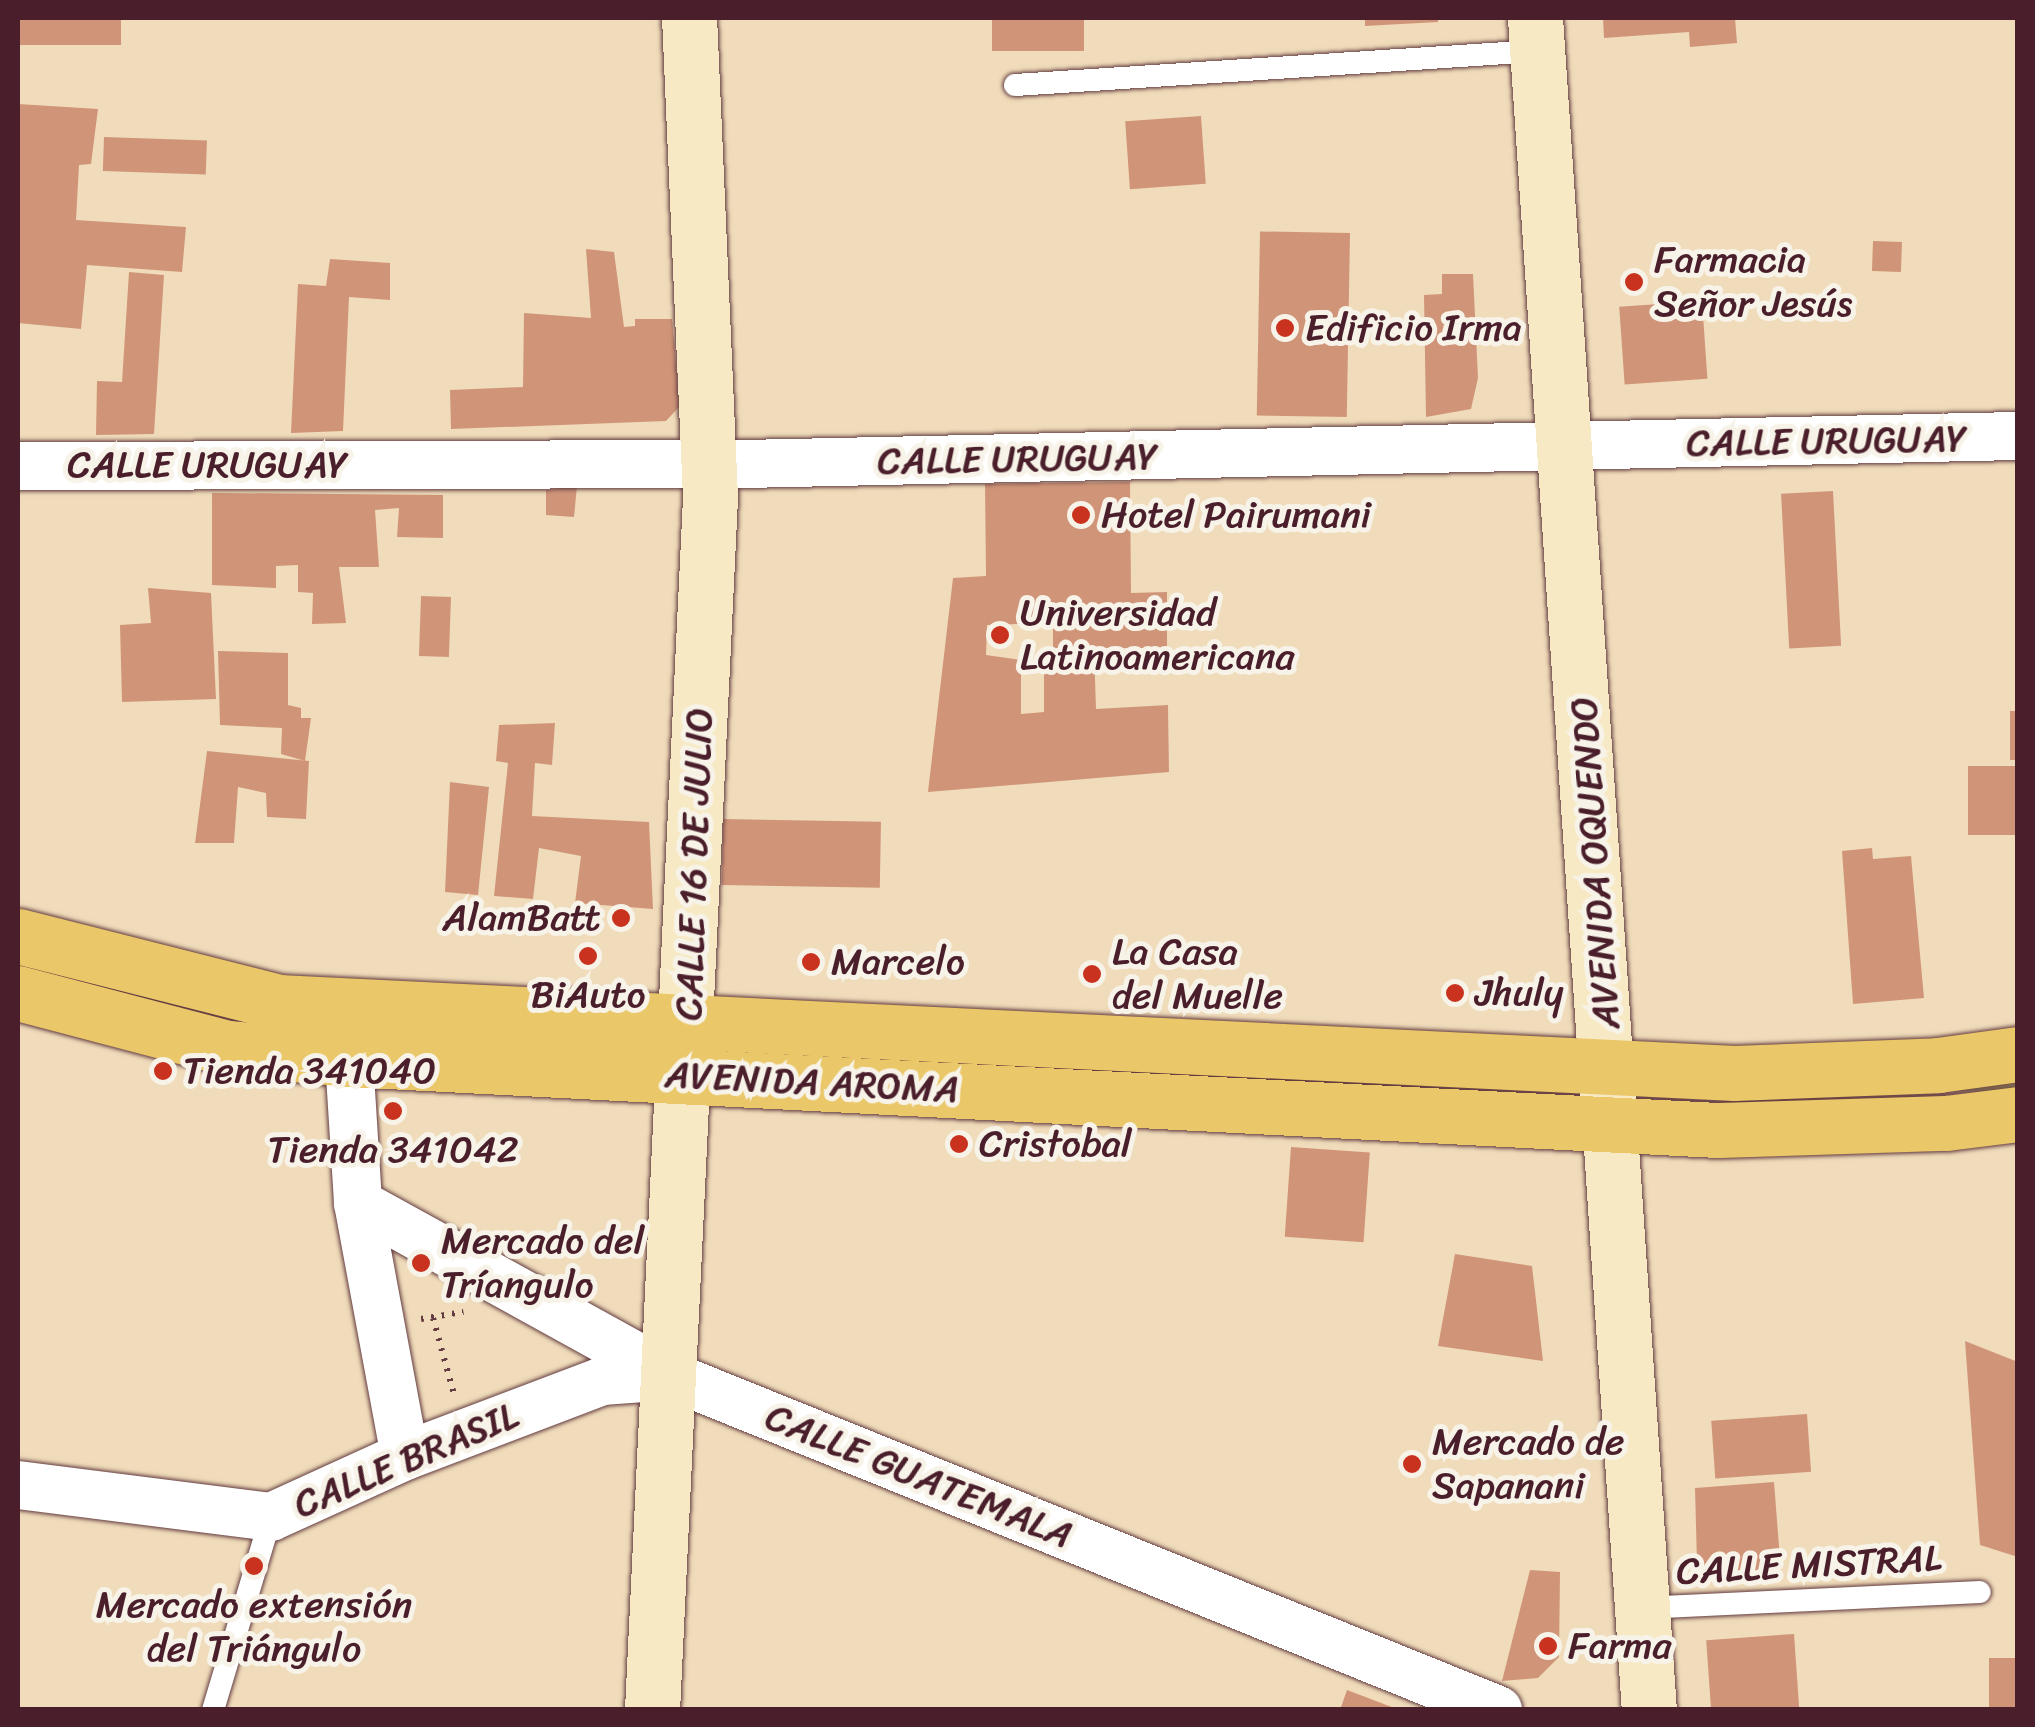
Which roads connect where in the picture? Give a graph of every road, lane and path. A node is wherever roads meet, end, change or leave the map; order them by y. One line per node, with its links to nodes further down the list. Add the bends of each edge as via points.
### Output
1 (689, 18): 6 (main road, CALLE 16 DE JULIO)
2 (1536, 34): 3 (lane); 5 (main road, AVENIDA OQUENDO)
3 (1015, 85)
4 (2018, 436): 5 (street, CALLE URUGUAY)
5 (1564, 448): 6 (street, CALLE URUGUAY); 13 (main road, AVENIDA OQUENDO)
6 (709, 464): 7 (street, CALLE URUGUAY); 10 (main road, CALLE 16 DE JULIO)
7 (18, 466)
8 (18, 936): 10 (main road, AVENIDA AROMA, via 278,1002)
9 (18, 992): 12 (main road, AVENIDA AROMA, via 228,1048)
10 (686, 1050): 12 (main road, AVENIDA AROMA); 13 (main road, AVENIDA AROMA); 15 (main road, AVENIDA AROMA); 20 (main road, CALLE 16 DE JULIO)
11 (2018, 1054): 13 (main road, AVENIDA AROMA, via 1837,1071)
12 (349, 1060): 16 (street)
13 (1609, 1064): 15 (main road, AVENIDA OQUENDO)
14 (2018, 1114): 15 (main road, AVENIDA AROMA, via 1835,1128)
15 (1614, 1124): 26 (main road, AVENIDA OQUENDO)
16 (358, 1203): 17 (street, CALLE GUATEMALA); 19 (street)
17 (532, 1300): 18 (path, via 522,1315); 20 (street, CALLE GUATEMALA)
18 (433, 1318): 19 (path); 21 (path)
19 (381, 1329): 22 (street)
20 (672, 1376): 21 (street, CALLE BRASIL, via 602,1382); 28 (main road, CALLE 16 DE JULIO); 29 (street, CALLE GUATEMALA)
21 (469, 1432): 22 (street, CALLE BRASIL)
22 (405, 1456): 24 (street, CALLE BRASIL)
23 (18, 1485): 24 (street, CALLE BRASIL)
24 (270, 1517): 27 (lane)
25 (1980, 1592): 26 (lane, CALLE MISTRAL)
26 (1642, 1608): 30 (main road, AVENIDA OQUENDO)
27 (213, 1710)
28 (652, 1710)
29 (1498, 1710)
30 (1648, 1710)

